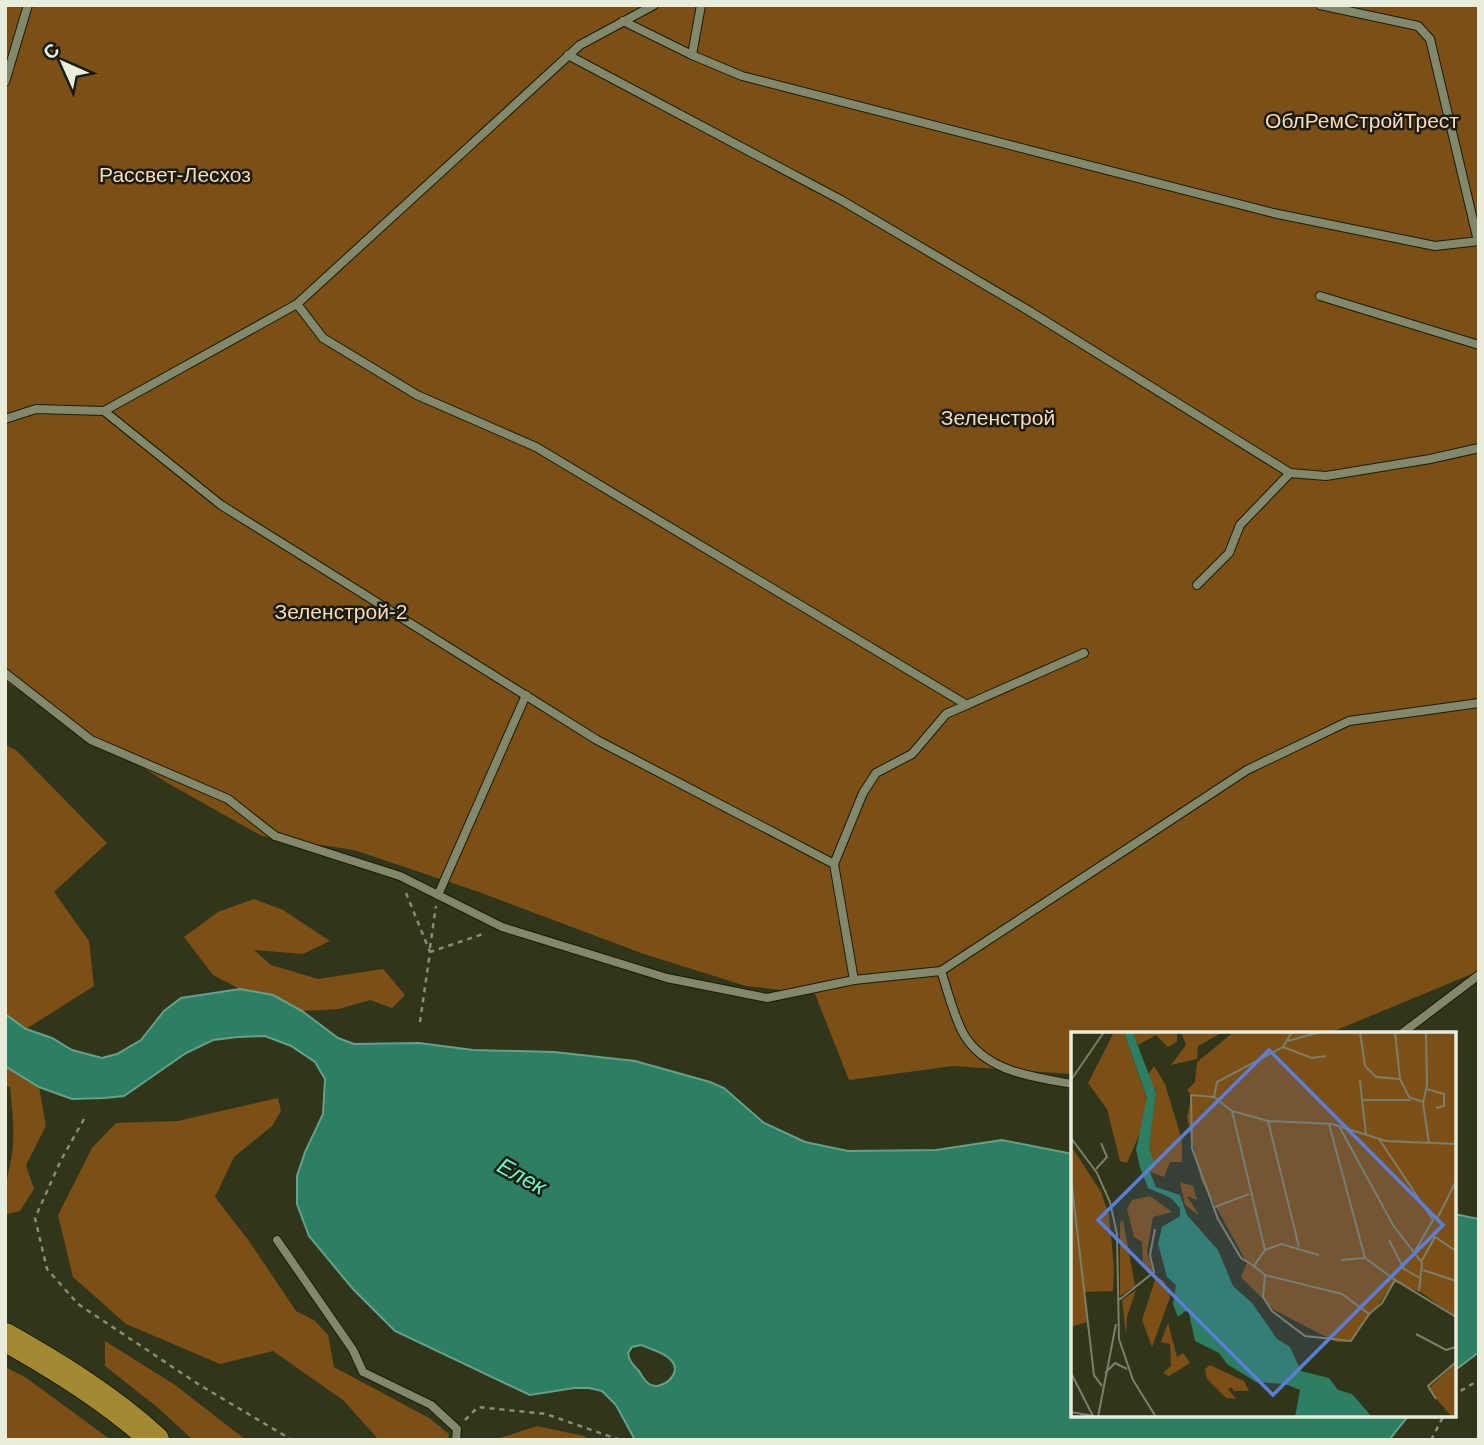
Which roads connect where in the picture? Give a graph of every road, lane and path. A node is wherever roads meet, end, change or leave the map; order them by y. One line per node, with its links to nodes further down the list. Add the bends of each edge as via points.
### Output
1 (28, 5): 8 (lane)
2 (654, 5): 5 (lane)
3 (701, 5): 7 (lane)
4 (1320, 5): 9 (lane, via 1418,26 1430,39)
5 (623, 21): 6 (lane); 7 (lane)
6 (568, 55): 11 (lane); 16 (lane, via 853,207)
7 (692, 55): 9 (lane, via 743,76 1273,213 1435,246)
8 (5, 82)
9 (1478, 241)
10 (1320, 296): 12 (lane)
11 (297, 304): 13 (lane); 22 (lane, via 323,338 417,395 536,447)
12 (1479, 345)
13 (104, 411): 14 (lane, via 36,409); 20 (lane, via 221,505)
14 (5, 419)
15 (1479, 448): 16 (lane, via 1326,476)
16 (1290, 473): 17 (lane, via 1240,525 1229,553)
17 (1197, 585)
18 (1084, 653): 22 (lane)
19 (5, 673): 24 (lane, via 91,740 228,799 275,836)
20 (526, 695): 23 (lane, via 597,740); 25 (lane)
21 (1479, 703): 28 (lane, via 1349,721 1248,770)
22 (967, 705): 23 (lane, via 946,715 912,754 876,773)
23 (834, 864): 30 (lane)
24 (400, 876): 25 (lane); 27 (path)
25 (438, 895): 26 (lane); 27 (path)
26 (502, 927): 27 (path); 30 (lane, via 667,978 767,998)
27 (430, 951): 31 (path)
28 (941, 971): 30 (lane); 33 (lane, via 964,1034 986,1060 1023,1075)
29 (1479, 975): 32 (lane)
30 (854, 980)
31 (420, 1022)
32 (1404, 1032)
33 (1071, 1084)
34 (84, 1119): 42 (path, via 35,1218 47,1269 78,1304)
35 (277, 1240): 40 (lane, via 363,1371 431,1405)
36 (5, 1337): 41 (highway, via 61,1369)
37 (1479, 1380): 38 (path)
38 (1456, 1394)
39 (1443, 1417): 45 (path)
40 (457, 1429): 43 (lane); 44 (path, via 478,1407 546,1414)
41 (155, 1440)
42 (292, 1440)
43 (456, 1440)
44 (620, 1440)
45 (1432, 1440)

